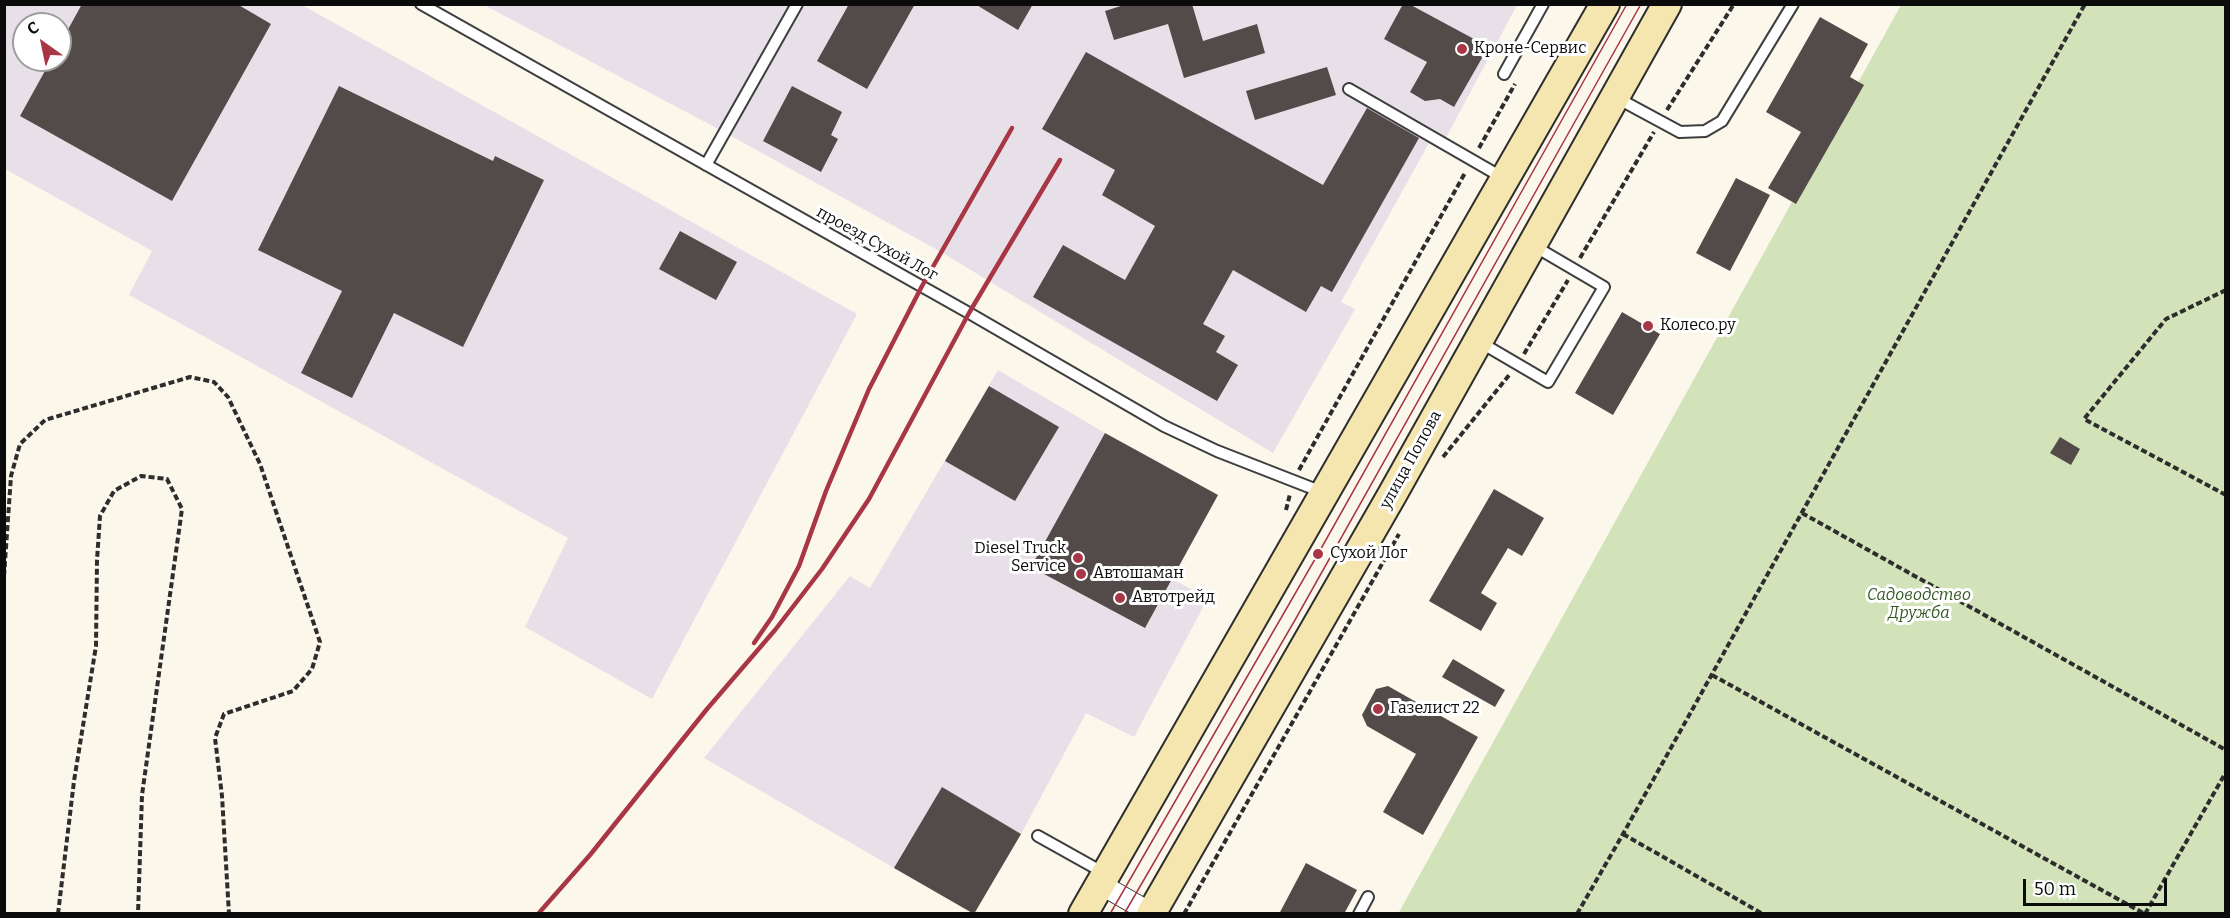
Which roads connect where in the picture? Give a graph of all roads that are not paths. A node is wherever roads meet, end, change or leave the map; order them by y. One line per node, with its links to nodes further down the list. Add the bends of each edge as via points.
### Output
1 (421, 4): 10 (lane, проезд Сухой Лог)
2 (796, 4): 10 (lane)
3 (1543, 4): 7 (lane)
4 (1605, 4): 11 (main road)
5 (1667, 4): 9 (main road, улица Попова)
6 (1793, 4): 9 (lane, via 1722,121 1705,131 1680,132)
7 (1504, 74)
8 (1349, 89): 11 (lane)
9 (1615, 96): 12 (main road, улица Попова)
10 (706, 165): 14 (lane, проезд Сухой Лог, via 1164,426)
11 (1505, 179): 14 (main road)
12 (1532, 244): 13 (main road, улица Попова); 13 (lane, via 1604,287 1548,382)
13 (1478, 341): 18 (main road, улица Попова)
14 (1325, 494): 16 (main road)
15 (1038, 836): 16 (lane)
16 (1103, 879): 18 (street); 19 (main road)
17 (1368, 897): 20 (lane)
18 (1151, 913)
19 (1083, 914)
20 (1359, 914)

